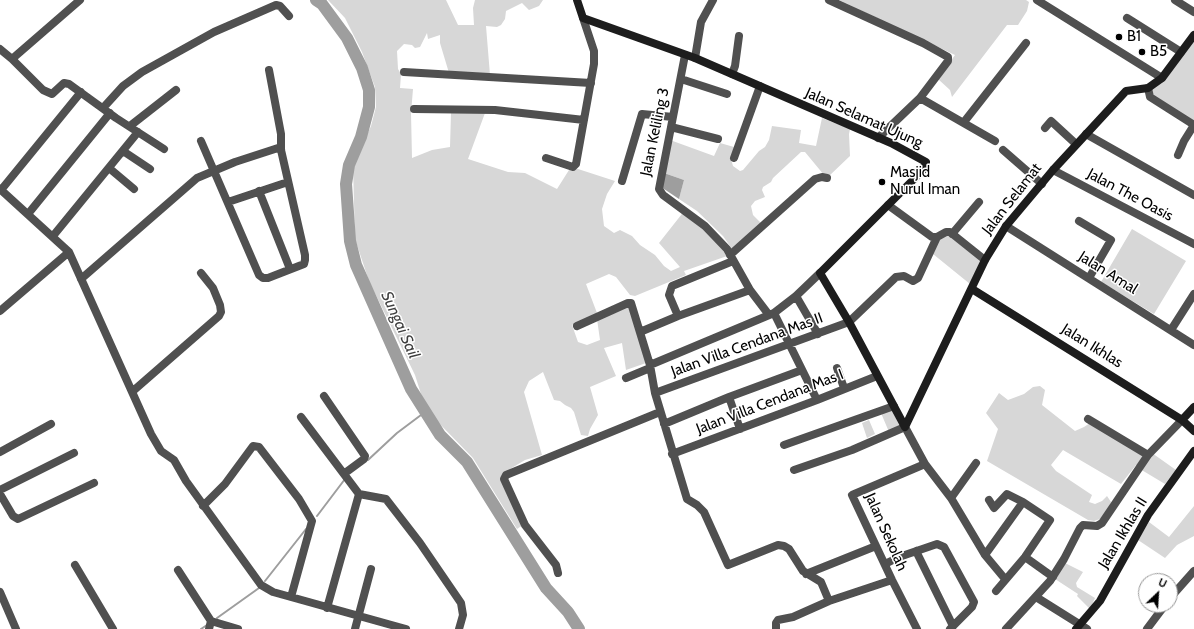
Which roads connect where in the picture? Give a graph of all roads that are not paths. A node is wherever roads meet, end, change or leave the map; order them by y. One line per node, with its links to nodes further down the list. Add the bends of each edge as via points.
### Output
1 (80, 0): 18 (street)
2 (577, 0): 9 (street)
3 (713, 0): 17 (street, via 705,16)
4 (829, 0): 30 (street, via 948,57 948,61)
5 (1037, 0): 22 (street)
6 (1175, 0): 7 (street)
7 (1194, 12)
8 (289, 16): 31 (street, via 276,5 214,32 142,72 123,86)
9 (583, 18): 16 (street, Jalan Selamat Ujung); 24 (street, via 594,51)
10 (1127, 18): 15 (street)
11 (1194, 35): 15 (street, Jalan Selamat)
12 (739, 36): 21 (street)
13 (1026, 43): 36 (street)
14 (0, 49): 18 (street)
15 (1181, 52): 22 (street, Jalan Selamat)
16 (685, 55): 17 (street, Jalan Selamat Ujung); 23 (street, Jalan Keliling 3)
17 (695, 58): 21 (street, Jalan Selamat Ujung)
18 (12, 59): 28 (street, via 48,93 54,94 65,82)
19 (269, 70): 49 (street, via 281,134)
20 (404, 72): 24 (street)
21 (732, 74): 25 (street, Jalan Selamat Ujung)
22 (1162, 78): 26 (street, Jalan Selamat)
23 (681, 79): 29 (street); 34 (street, Jalan Keliling 3)
24 (591, 83): 35 (street)
25 (760, 86): 43 (street, Jalan Selamat Ujung); 54 (street)
26 (1148, 88): 37 (street, via 1150,97); 42 (street, Jalan Selamat, via 1126,91)
27 (176, 90): 38 (street)
28 (81, 92): 31 (street); 63 (street)
29 (727, 94)
30 (920, 98): 36 (street); 43 (street)
31 (102, 108): 33 (street)
32 (414, 109): 35 (street, via 495,110)
33 (110, 113): 38 (street); 70 (street)
34 (673, 117): 39 (street, Jalan Keliling 3); 60 (street, via 642,114)
35 (584, 120): 53 (street, via 575,166)
36 (964, 122): 46 (street)
37 (1194, 125): 52 (street)
38 (130, 126): 41 (street)
39 (671, 126): 44 (street); 78 (street, Jalan Keliling 3, via 658,185 660,192 705,226)
40 (1045, 128): 47 (street, via 1051,121)
41 (138, 132): 48 (street); 51 (street)
42 (1086, 134): 47 (street, Jalan Selamat); 66 (street)
43 (878, 138): 69 (street, Jalan Selamat Ujung, via 926,163)
44 (718, 139)
45 (201, 141): 58 (street)
46 (995, 141)
47 (1076, 144): 57 (street, Jalan Selamat)
48 (164, 149)
49 (280, 150): 58 (street, via 278,148); 61 (street)
50 (1003, 150): 62 (street)
51 (123, 151): 55 (street); 56 (street)
52 (1178, 155)
53 (546, 158)
54 (734, 158)
55 (109, 168): 64 (street); 74 (street)
56 (150, 169)
57 (1053, 170): 62 (street, Jalan Selamat); 76 (street, Jalan The Oasis)
58 (215, 171): 67 (street); 84 (street, via 197,178)
59 (827, 178): 78 (street, via 822,176 815,179)
60 (622, 180)
61 (288, 182): 65 (street); 80 (street, via 305,260 304,264)
62 (1042, 184): 72 (street, Jalan Selamat)
63 (0, 189): 70 (street)
64 (134, 189)
65 (259, 191): 67 (street); 80 (street)
66 (1194, 195)
67 (228, 202): 80 (street, via 261,278 268,278)
68 (979, 202): 73 (street)
69 (888, 205): 75 (street, via 932,237); 82 (street, Jalan Selamat Ujung)
70 (28, 214): 74 (street)
71 (1079, 221): 83 (street, via 1111,240)
72 (1006, 226): 79 (street, Jalan Selamat); 83 (street, Jalan Amal)
73 (952, 234): 75 (street, via 946,232); 79 (street)
74 (53, 236): 77 (street)
75 (937, 237): 92 (street, via 918,278 913,281 904,276 896,277)
76 (1194, 244)
77 (69, 252): 84 (street); 89 (street)
78 (732, 258): 86 (street, Jalan Keliling 3); 91 (street, via 672,286 669,295)
79 (984, 260): 85 (street, Jalan Selamat)
80 (290, 269)
81 (201, 272): 105 (street, via 213,288 220,305 219,316)
82 (820, 273): 88 (street); 92 (street)
83 (1089, 278): 94 (street, Jalan Amal)
84 (81, 279): 105 (street)
85 (972, 289): 115 (street, Jalan Ikhlas); 118 (street, Jalan Selamat)
86 (750, 290): 90 (street, Jalan Keliling 3); 91 (street)
87 (1194, 294): 94 (street)
88 (796, 296): 90 (street); 96 (street)
89 (0, 311)
90 (771, 314): 97 (street, Jalan Keliling 3); 99 (street)
91 (678, 316): 95 (street)
92 (850, 322): 96 (street, Jalan Villa Cendana Mas II); 102 (street)
93 (577, 326): 95 (street, via 629,302)
94 (1171, 330): 98 (street, Jalan Amal)
95 (640, 332): 99 (street)
96 (818, 334): 97 (street, Jalan Villa Cendana Mas II)
97 (790, 345): 101 (street, Jalan Keliling 3); 106 (street, Jalan Villa Cendana Mas II)
98 (1194, 345)
99 (650, 367): 103 (street); 106 (street)
100 (837, 368): 104 (street)
101 (802, 370): 108 (street); 109 (street, Jalan Keliling 3)
102 (877, 376): 104 (street, Jalan Villa Cendana Mas I); 110 (street)
103 (626, 378)
104 (844, 388): 109 (street, Jalan Villa Cendana Mas I)
105 (133, 391): 138 (street, via 161,451 174,460)
106 (655, 393): 112 (street)
107 (324, 396): 130 (street, via 365,456)
108 (729, 397): 117 (street); 119 (street)
109 (817, 400): 119 (street, Jalan Villa Cendana Mas I)
110 (894, 406): 118 (street); 121 (street)
111 (1194, 407): 115 (street)
112 (660, 412): 117 (street); 148 (street, via 506,475 504,479 525,525 556,565)
113 (301, 417): 130 (street)
114 (1088, 419): 126 (street)
115 (1182, 420): 120 (street, Jalan Ikhlas); 126 (street)
116 (51, 424): 122 (street)
117 (664, 424): 125 (street)
118 (905, 427): 128 (street); 129 (street, via 852,450)
119 (740, 429): 125 (street, Jalan Villa Cendana Mas I)
120 (1194, 431)
121 (784, 445)
122 (0, 452)
123 (1194, 452): 164 (street, Jalan Ikhlas II, via 1148,515 1100,601)
124 (74, 453): 132 (street)
125 (672, 454): 149 (street, via 687,499 704,512 728,565 782,545 789,549)
126 (1148, 455): 150 (street, via 1102,523 1096,526 1083,525 1080,528)
127 (976, 463): 135 (street)
128 (925, 464): 135 (street); 139 (street, Jalan Sekolah, via 852,496)
129 (794, 470)
130 (345, 473): 134 (street)
131 (94, 483): 133 (street, via 18,519 13,516)
132 (0, 490)
133 (0, 494)
134 (359, 494): 159 (street); 170 (street, via 386,499 420,543 461,603 463,615)
135 (951, 498): 141 (street)
136 (989, 500): 137 (street, via 994,508 1007,494)
137 (1023, 502): 141 (street); 142 (street, via 1050,520)
138 (203, 506): 156 (street, via 261,585 273,592); 156 (street, via 225,484 253,446 259,447 299,499 312,521)
139 (876, 546): 143 (street, Jalan Sekolah); 149 (street)
140 (916, 551): 143 (street); 163 (street); 163 (street, via 937,544 944,547 974,602)
141 (985, 555): 151 (street)
142 (1025, 557): 150 (street); 151 (street)
143 (886, 564): 152 (street, Jalan Sekolah)
144 (75, 565): 166 (street)
145 (371, 569): 161 (street)
146 (178, 570): 162 (street)
147 (1194, 571): 153 (street)
148 (558, 573)
149 (806, 574): 158 (street, via 818,579)
150 (1053, 577): 157 (street)
151 (1005, 579): 154 (street)
152 (892, 580): 158 (street); 172 (street, Jalan Sekolah)
153 (1178, 589)
154 (996, 591)
155 (0, 592): 165 (street)
156 (291, 597): 159 (street)
157 (1036, 597): 164 (street); 173 (street)
158 (829, 601): 171 (street, via 798,615 778,620)
159 (327, 608): 161 (street)
160 (1159, 613): 174 (street)
161 (359, 616): 168 (street); 169 (street)
162 (210, 625): 167 (street)
163 (951, 627)
164 (1081, 628)
165 (16, 629)
166 (113, 629)
167 (238, 629)
168 (355, 629)
169 (406, 629)
170 (459, 629)
171 (776, 629)
172 (918, 629)
173 (1006, 629)
174 (1147, 629)

